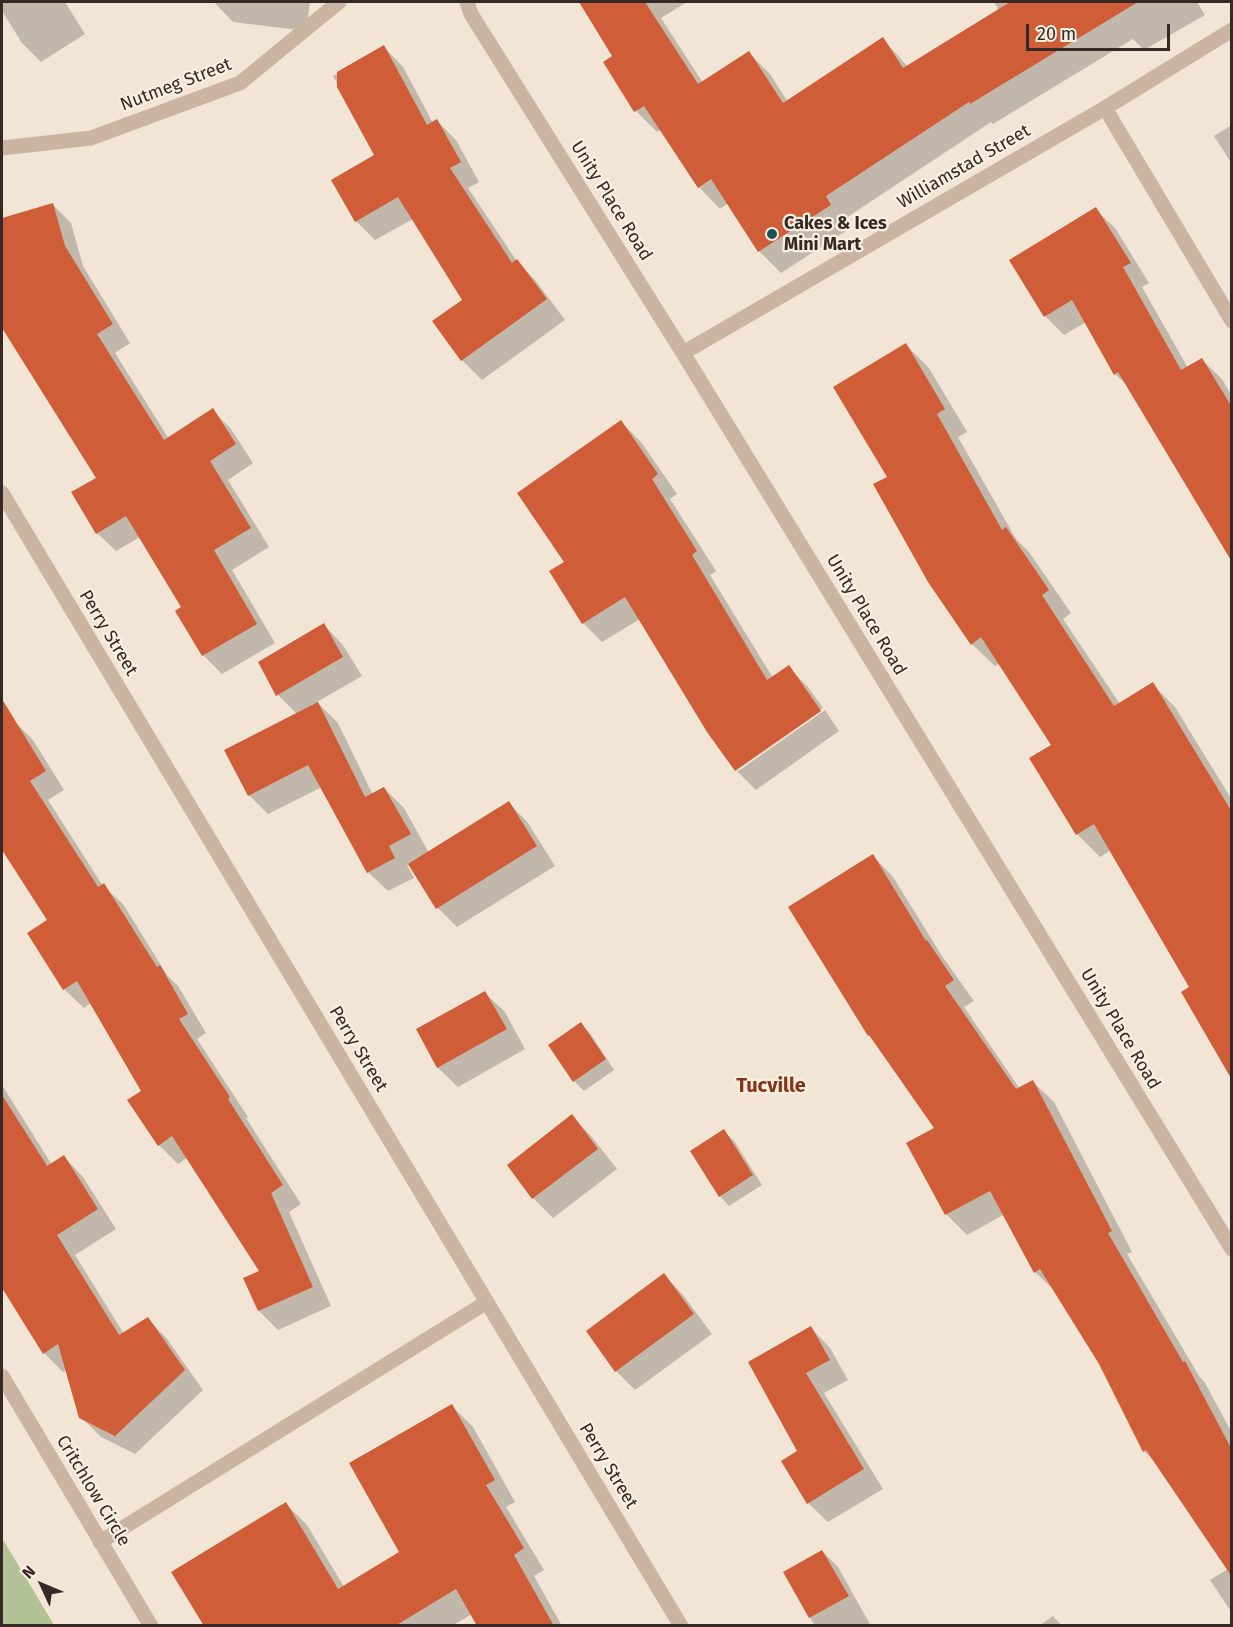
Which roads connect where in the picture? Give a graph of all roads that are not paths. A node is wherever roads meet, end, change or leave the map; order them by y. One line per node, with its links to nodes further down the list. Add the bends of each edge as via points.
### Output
1 (339, 2): 5 (street, Nutmeg Street, via 240,83 91,138)
2 (467, 2): 7 (street, Unity Place Road)
3 (1232, 30): 4 (street, Williamstad Street)
4 (1105, 108): 6 (street); 7 (street, Williamstad Street)
5 (2, 148)
6 (1232, 321)
7 (683, 353): 9 (street, Unity Place Road)
8 (2, 493): 10 (street, Perry Street)
9 (1232, 1249)
10 (487, 1302): 12 (street); 14 (street, Perry Street)
11 (2, 1376): 12 (street, Critchlow Circle)
12 (100, 1542): 13 (street, Critchlow Circle)
13 (150, 1626)
14 (681, 1626)

